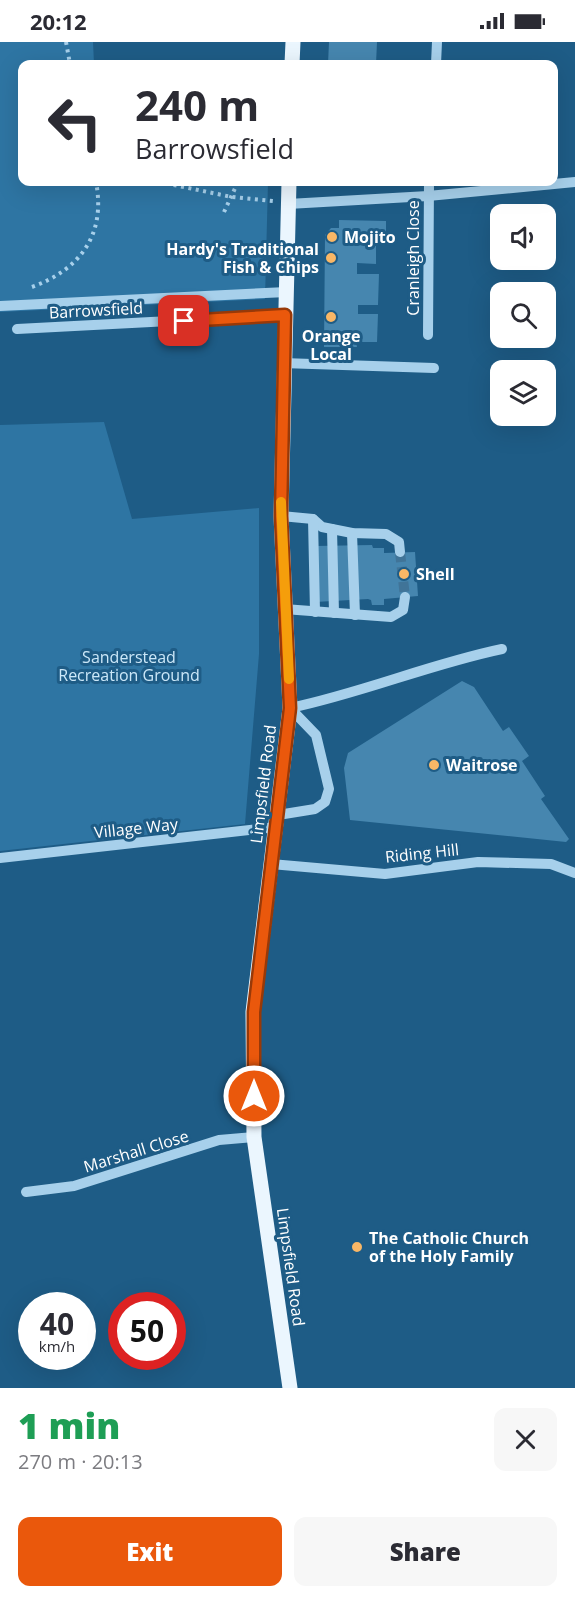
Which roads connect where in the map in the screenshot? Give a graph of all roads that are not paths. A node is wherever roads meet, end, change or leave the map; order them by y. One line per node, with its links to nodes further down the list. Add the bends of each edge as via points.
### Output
1 (293, 42): 3 (main road)
2 (437, 42): 4 (street)
3 (292, 60)
4 (436, 60)
5 (575, 182): 6 (street)
6 (558, 184)
7 (289, 186): 11 (main road, Limpsfield Road)
8 (429, 186): 10 (street, Cranleigh Close)
9 (533, 186): 10 (street)
10 (428, 196): 11 (street); 16 (street, Cranleigh Close)
11 (288, 204): 12 (main road, Limpsfield Road)
12 (287, 292): 13 (street); 14 (main road, Limpsfield Road)
13 (0, 306)
14 (285, 315): 15 (street, Barrowsfield); 17 (main road, Limpsfield Road)
15 (17, 329)
16 (428, 335)
17 (282, 363): 18 (street); 19 (main road, Limpsfield Road)
18 (434, 368)
19 (281, 516): 20 (street); 25 (main road, Limpsfield Road)
20 (313, 519): 21 (street); 26 (street)
21 (332, 529): 22 (street); 27 (street)
22 (352, 533): 23 (street, via 379,533 396,539); 28 (street)
23 (400, 552)
24 (405, 597): 28 (street, via 400,614)
25 (284, 609): 26 (street); 30 (main road, Limpsfield Road)
26 (315, 612): 27 (street)
27 (334, 613): 28 (street)
28 (355, 615)
29 (502, 649): 30 (street, via 456,659 342,697)
30 (290, 708): 31 (main road, Limpsfield Road); 31 (street, Village Way, via 316,735 329,789 325,801 315,809)
31 (277, 821): 32 (street, Village Way); 33 (main road, Limpsfield Road)
32 (0, 858)
33 (271, 864): 34 (street, Riding Hill, via 385,874 478,862 530,863 551,864); 35 (main road, Limpsfield Road, via 254,1012)
34 (575, 873)
35 (254, 1137): 36 (street, Marshall Close, via 219,1140 74,1186); 37 (main road, Limpsfield Road)
36 (26, 1192)
37 (290, 1388)

